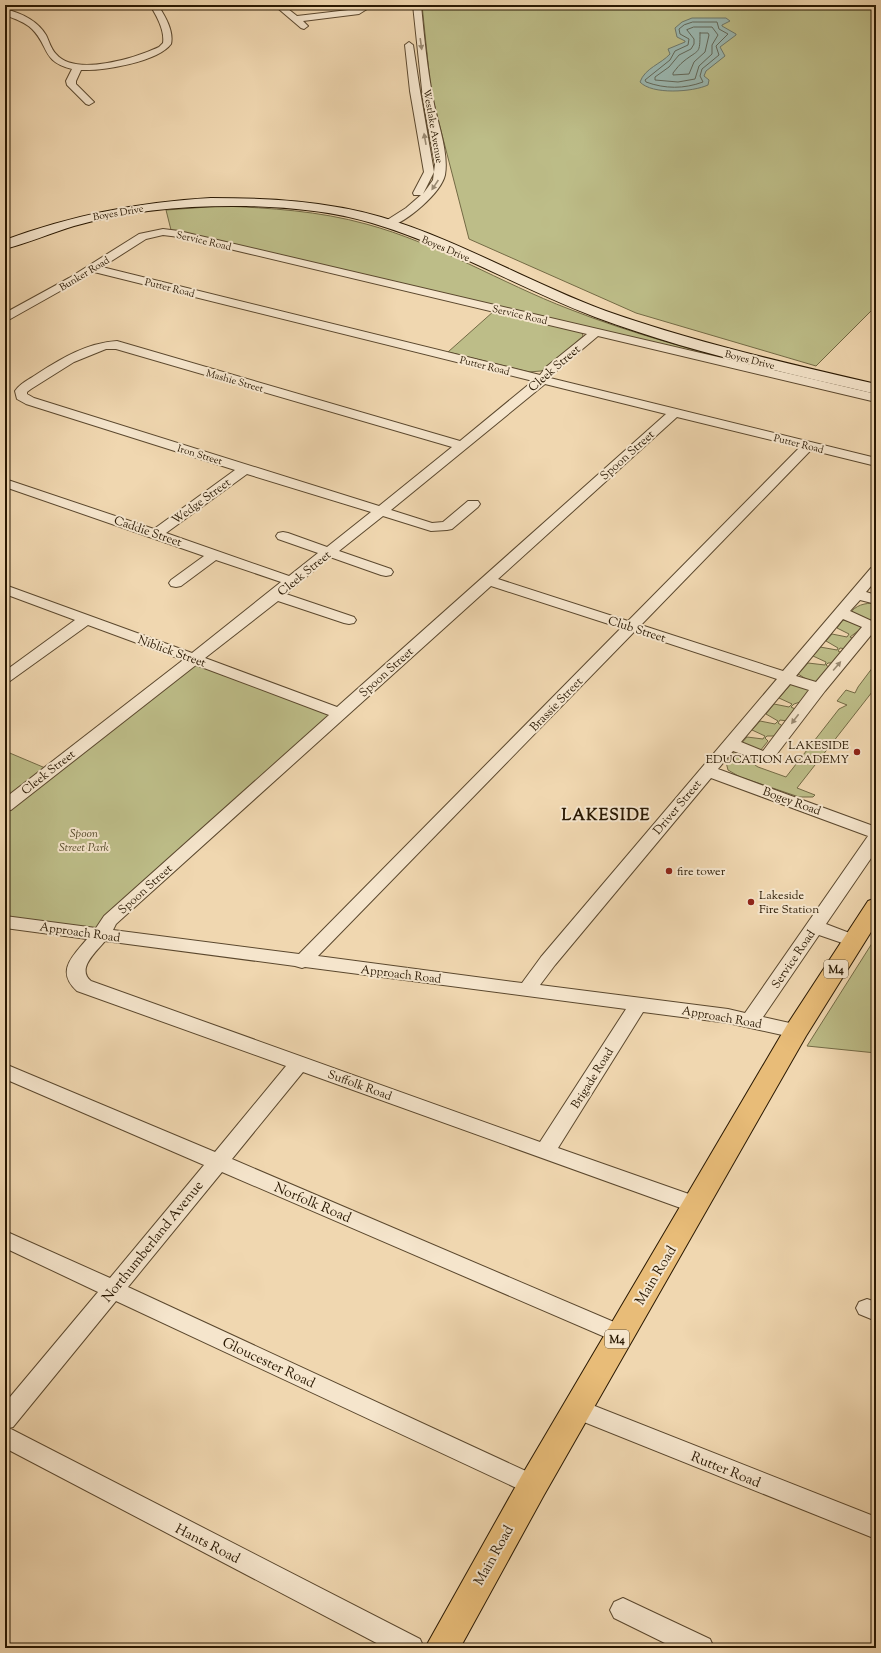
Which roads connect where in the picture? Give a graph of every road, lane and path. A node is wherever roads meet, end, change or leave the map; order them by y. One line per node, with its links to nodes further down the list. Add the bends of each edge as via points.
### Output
1 (154, 5): 9 (street, via 168,39 164,48 143,58)
2 (278, 5): 6 (street)
3 (417, 5): 11 (street, Westlake Avenue, one-way to 11, via 441,173 425,198 412,209)
4 (361, 8): 6 (street)
5 (5, 12): 9 (street, via 34,26 54,58)
6 (295, 19): 7 (street)
7 (306, 28)
8 (408, 34): 11 (street, Westlake Avenue, one-way to 8, via 422,190 429,172)
9 (77, 68): 10 (street, via 71,80 72,85)
10 (89, 102)
11 (381, 222): 13 (main road, Boyes Drive, via 336,211 294,205 251,202 184,203 84,219); 18 (main road, Boyes Drive, via 642,329 718,351)
12 (163, 232): 14 (street, Bunker Road, via 143,236); 16 (street, Service Road)
13 (5, 245)
14 (94, 268): 15 (street, Bunker Road); 17 (street, Putter Road)
15 (5, 318)
16 (596, 332): 17 (street, Cleek Street, via 550,370); 20 (street, Service Road)
17 (543, 379): 21 (street, Putter Road); 22 (street, Cleek Street)
18 (876, 389)
19 (21, 396): 22 (street, Mashie Street, via 21,391 27,386 89,349 117,345); 25 (street, Iron Street, via 30,401)
20 (876, 398)
21 (675, 412): 23 (street, Putter Road); 35 (street, Spoon Street)
22 (461, 445): 28 (street, Cleek Street)
23 (809, 445): 24 (street, Putter Road); 45 (street, Brassie Street)
24 (876, 462)
25 (245, 468): 28 (street, Iron Street); 29 (street, Wedge Street)
26 (5, 483): 29 (street, Caddie Street)
27 (473, 504): 28 (street, Iron Street, via 442,528 431,528)
28 (380, 512): 31 (street, Cleek Street)
29 (156, 534): 32 (street, Caddie Street)
30 (283, 536): 31 (street)
31 (329, 552): 34 (street); 36 (street, Cleek Street)
32 (215, 554): 36 (street, Caddie Street); 37 (street)
33 (876, 571): 39 (street, Driver Street)
34 (386, 572)
35 (488, 580): 45 (street, Club Street); 50 (street, Spoon Street)
36 (291, 581): 40 (street, Cleek Street)
37 (176, 583)
38 (5, 589): 43 (street, Niblick Street)
39 (857, 594): 41 (street); 42 (street, Driver Street)
40 (276, 595): 44 (street); 46 (street, Cleek Street)
41 (876, 600)
42 (841, 613): 47 (street, Driver Street); 49 (street, one-way to 42, via 871,626)
43 (86, 619): 46 (street, Niblick Street); 48 (street)
44 (348, 620)
45 (631, 627): 47 (street, Club Street); 61 (street, Brassie Street)
46 (193, 659): 50 (street, Niblick Street); 53 (street, Cleek Street)
47 (787, 677): 49 (street, Club Street); 51 (street, Driver Street)
48 (5, 678)
49 (814, 686): 51 (street, one-way to 51, via 767,756)
50 (339, 713): 59 (street, Spoon Street, via 110,920)
51 (730, 744): 52 (street, Driver Street)
52 (708, 771): 54 (street, Bogey Road); 62 (street, Driver Street, via 548,961)
53 (5, 806)
54 (876, 833)
55 (876, 838): 58 (street, Service Road)
56 (876, 906): 60 (main road, Main Road / M4)
57 (5, 922): 59 (street, Approach Road)
58 (815, 927): 60 (street); 64 (street, Service Road)
59 (100, 935): 61 (street, Approach Road); 66 (street, Suffolk Road, via 78,963 75,971 77,980 84,986)
60 (854, 941): 65 (main road, Main Road / M4)
61 (302, 962): 62 (street, Approach Road)
62 (527, 990): 63 (street, Approach Road)
63 (638, 1005): 64 (street, Approach Road); 68 (street, Brigade Road)
64 (750, 1021): 65 (street, Approach Road)
65 (796, 1031): 70 (main road, Main Road / M4)
66 (300, 1063): 68 (street, Suffolk Road); 69 (street, Northumberland Avenue)
67 (5, 1072): 69 (street, Norfolk Road)
68 (545, 1151): 70 (street, Suffolk Road)
69 (218, 1161): 72 (street, Northumberland Avenue); 73 (street, Norfolk Road)
70 (696, 1205): 73 (main road, Main Road / M4)
71 (5, 1239): 72 (street, Gloucester Road)
72 (113, 1289): 75 (street, Northumberland Avenue); 77 (street, Gloucester Road)
73 (620, 1334): 74 (main road, Main Road / M4)
74 (577, 1409): 77 (main road, Main Road / M4); 78 (street, Rutter Road)
75 (5, 1420)
76 (5, 1437): 81 (street, Hants Road)
77 (533, 1485): 82 (main road, Main Road / M4)
78 (876, 1528)
79 (623, 1610): 80 (street)
80 (699, 1647)
81 (411, 1648)
82 (442, 1648)

